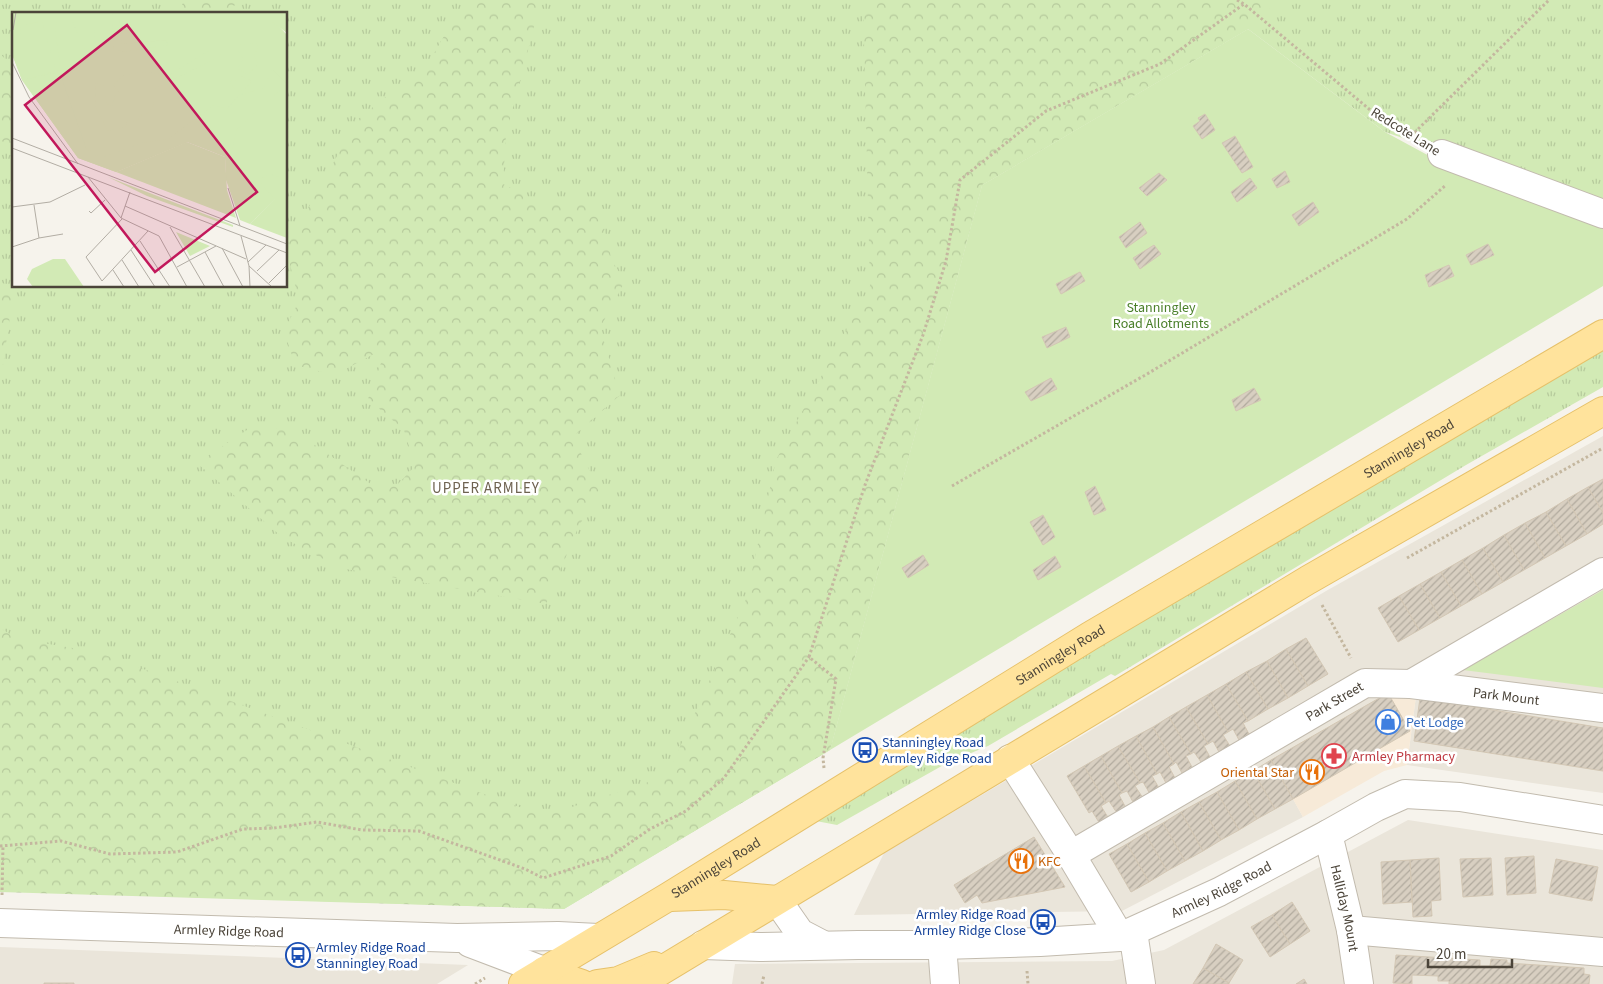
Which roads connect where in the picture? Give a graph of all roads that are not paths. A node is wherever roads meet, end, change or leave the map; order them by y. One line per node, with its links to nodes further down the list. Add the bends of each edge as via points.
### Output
1 (1452, 158): 2 (street)
2 (1603, 214)
3 (1603, 334): 12 (main road, Stanningley Road, via 1090,636)
4 (1603, 411): 8 (main road, via 1308,580)
5 (1603, 572): 6 (street)
6 (1411, 684): 7 (street, Park Mount); 11 (street, Park Street, via 1365,683)
7 (1603, 708)
8 (1010, 759): 11 (street); 13 (main road)
9 (1603, 820): 10 (street, Armley Ridge Road, via 1460,797 1405,794)
10 (1328, 834): 15 (street, Halliday Mount); 16 (street, Armley Ridge Road, via 1219,892)
11 (1071, 855): 16 (street)
12 (668, 897): 13 (main road, via 724,895); 18 (main road, Stanningley Road)
13 (777, 900): 19 (main road); 20 (street, Armley Ridge Road, via 800,933)
14 (1, 923): 17 (street, Armley Ridge Road)
15 (1351, 930): 22 (street); 29 (street, Halliday Mount)
16 (1127, 934): 21 (street, Armley Ridge Road, via 1040,942); 28 (street)
17 (456, 938): 18 (street, Armley Ridge Road); 23 (street, Armley Ridge Road)
18 (598, 938): 23 (main road, Stanningley Road)
19 (703, 944): 20 (street, Armley Ridge Road, via 760,947); 25 (main road, via 618,981); 26 (main road)
20 (823, 945): 21 (street, Armley Ridge Road)
21 (942, 945): 27 (street)
22 (1603, 952)
23 (534, 977): 24 (main road)
24 (582, 984)
25 (597, 984)
26 (639, 984)
27 (945, 984)
28 (1141, 984)
29 (1359, 984)

